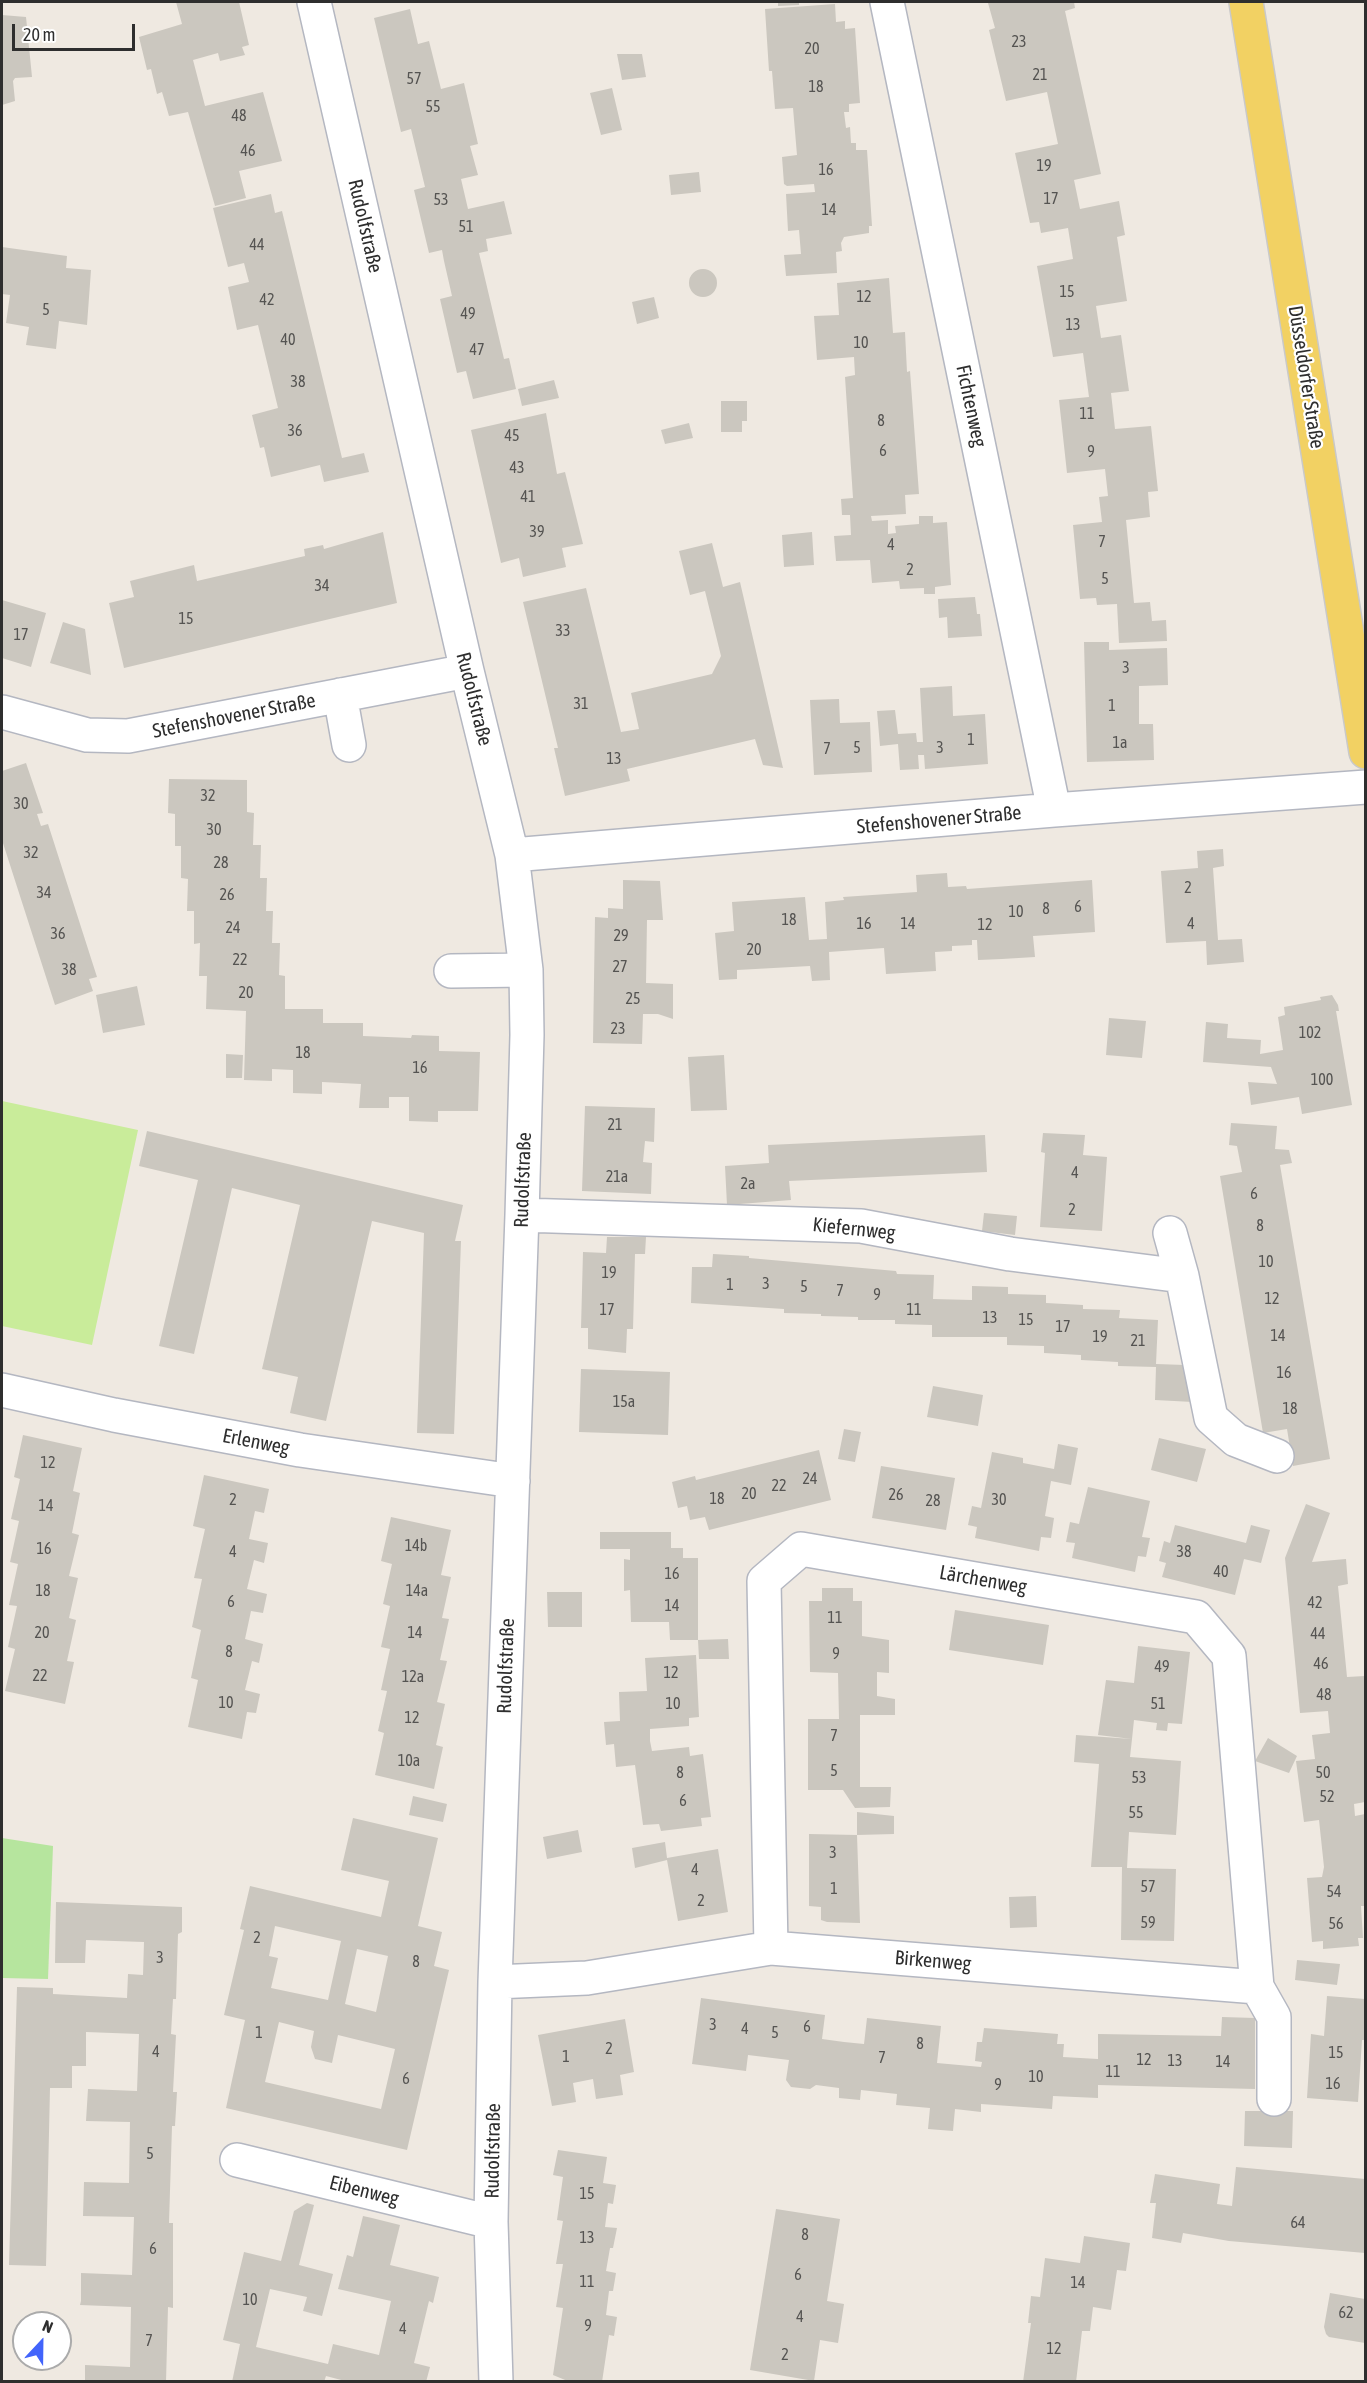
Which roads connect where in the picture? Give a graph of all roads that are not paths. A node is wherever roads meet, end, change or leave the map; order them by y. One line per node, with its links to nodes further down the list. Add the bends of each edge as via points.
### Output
1 (314, 2): 4 (street, Rudolfstraße)
2 (887, 2): 10 (street, Fichtenweg)
3 (1246, 2): 8 (main road, Düsseldorfer Straße)
4 (467, 671): 5 (street, Stefenshovener Straße); 11 (street, Rudolfstraße)
5 (340, 695): 6 (street, Stefenshovener Straße, via 128,736 87,735); 7 (street)
6 (2, 712)
7 (349, 746)
8 (1365, 752)
9 (1365, 787): 10 (street, Stefenshovener Straße)
10 (1054, 810): 11 (street, Stefenshovener Straße)
11 (512, 855): 12 (street, Rudolfstraße)
12 (526, 970): 13 (street); 14 (street, Rudolfstraße)
13 (451, 971)
14 (522, 1215): 16 (street, Kiefernweg, via 861,1226 1010,1254); 19 (street, Rudolfstraße)
15 (1170, 1233): 16 (street)
16 (1182, 1276): 18 (street, via 1211,1418 1236,1440)
17 (2, 1390): 19 (street, Erlenweg, via 300,1450)
18 (1277, 1456)
19 (513, 1481): 21 (street, Rudolfstraße)
20 (771, 1948): 21 (street, Birkenweg, via 587,1978); 22 (street, Birkenweg); 22 (street, Lärchenweg, via 764,1581 801,1549 1197,1617 1229,1656)
21 (495, 1982): 25 (street, Rudolfstraße)
22 (1257, 1988): 23 (street, via 1274,2017)
23 (1274, 2099)
24 (237, 2160): 25 (street, Eibenweg)
25 (491, 2222): 26 (street, Rudolfstraße)
26 (496, 2382)

